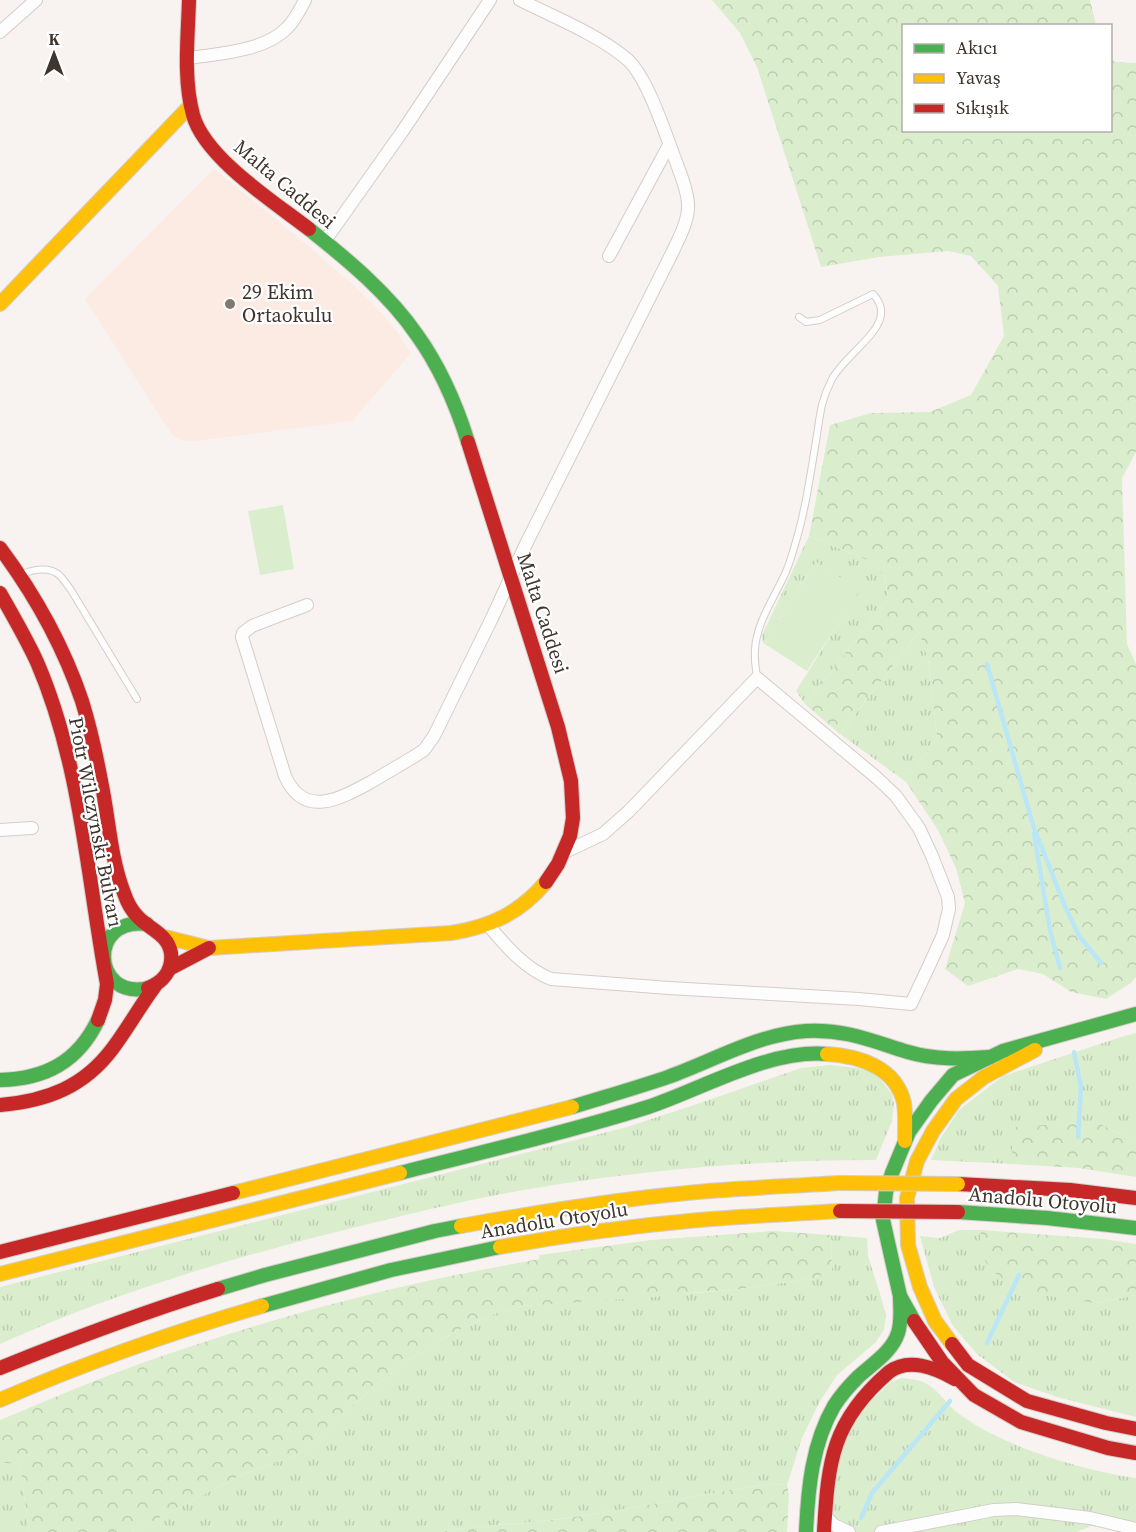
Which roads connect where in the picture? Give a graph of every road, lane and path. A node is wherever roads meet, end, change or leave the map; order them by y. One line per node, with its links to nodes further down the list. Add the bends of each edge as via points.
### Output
1 (36, 0): 6 (street)
2 (189, 0): 7 (main road)
3 (305, 0): 7 (street, via 286,29 271,40)
4 (490, 0): 10 (street)
5 (520, 0): 9 (street, via 606,44 629,62 646,86)
6 (0, 32)
7 (188, 58): 8 (main road)
8 (190, 106): 10 (main road, Malta Caddesi, via 198,128 215,151); 12 (main road)
9 (669, 145): 11 (street); 16 (street, via 687,194 686,222)
10 (324, 242): 16 (main road, Malta Caddesi, via 399,312 436,366 462,423)
11 (609, 256)
12 (0, 304)
13 (799, 317): 20 (lane, via 806,322 820,320 873,294 881,309 874,330 833,376 824,396 794,549 758,632)
14 (0, 548): 15 (main road, Piotr Wilczynski Bulvarı)
15 (20, 576): 21 (lane, via 41,569 58,574); 25 (main road, Piotr Wilczynski Bulvarı, via 44,615 78,691 95,752 118,875 130,905)
16 (511, 577): 18 (street, via 428,744 415,756 346,796 317,802 302,798 289,785 242,637 252,626); 24 (main road, Malta Caddesi, via 568,766 573,801)
17 (0, 593): 19 (main road, Piotr Wilczynski Bulvarı)
18 (307, 605)
19 (5, 608): 29 (main road, Piotr Wilczynski Bulvarı, via 41,672 64,742)
20 (758, 678): 24 (street, via 629,811 603,834); 26 (street, via 877,778 919,828 948,897 949,909 943,935 910,1004 552,979 517,957)
21 (137, 699)
22 (32, 828): 23 (street)
23 (0, 830)
24 (565, 852): 26 (main road, Malta Caddesi, via 536,894)
25 (147, 924): 27 (main road, Piotr Wilczynski Bulvarı); 29 (main road, Piotr Wilczynski Bulvarı, via 124,925 115,931 107,940)
26 (488, 925): 28 (main road, Malta Caddesi, via 451,933)
27 (165, 937): 28 (main road, Malta Caddesi); 30 (main road, via 170,947)
28 (209, 948): 30 (main road, Malta Caddesi)
29 (103, 962): 31 (main road, Piotr Wilczynski Bulvarı, via 106,973 123,988 134,991); 35 (main road, Piotr Wilczynski Bulvarı, via 107,993 97,1026 85,1043 53,1068 34,1076)
30 (169, 969): 31 (main road)
31 (155, 986): 36 (main road, via 112,1050 84,1079 47,1097)
32 (1136, 1014): 33 (main road)
33 (1066, 1033): 34 (main road); 46 (main road, via 984,1077 956,1099 917,1161 907,1198 908,1245 935,1321 968,1365 1028,1401)
34 (990, 1057): 37 (main road, via 953,1075); 40 (main road, via 933,1057 830,1031 780,1035 668,1077 572,1107)
35 (0, 1080)
36 (0, 1105)
37 (905, 1141): 41 (main road, via 903,1098 888,1074 859,1058 812,1052 767,1063 639,1110 571,1129); 42 (main road, via 886,1192 883,1220)
38 (1136, 1198): 43 (main road, Anadolu Otoyolu, bridge, via 1024,1187 839,1183 698,1192 526,1214 435,1231 265,1275 166,1305)
39 (1136, 1228): 45 (main road, Anadolu Otoyolu, bridge, via 1024,1215 840,1211 698,1220 532,1241 349,1281 172,1333)
40 (0, 1252)
41 (0, 1274)
42 (900, 1296): 44 (main road, via 942,1362); 50 (main road, via 899,1328 892,1345 850,1384 828,1418 818,1443)
43 (0, 1368)
44 (962, 1382): 47 (main road, via 974,1395 1021,1422); 48 (main road, via 932,1367 897,1367 862,1396 843,1424 832,1455)
45 (0, 1400)
46 (1136, 1429)
47 (1136, 1453)
48 (825, 1516): 51 (main road); 52 (street)
49 (1136, 1529): 53 (street, via 1090,1518 1016,1509)
50 (806, 1532)
51 (824, 1532)
52 (849, 1532)
53 (881, 1532)

